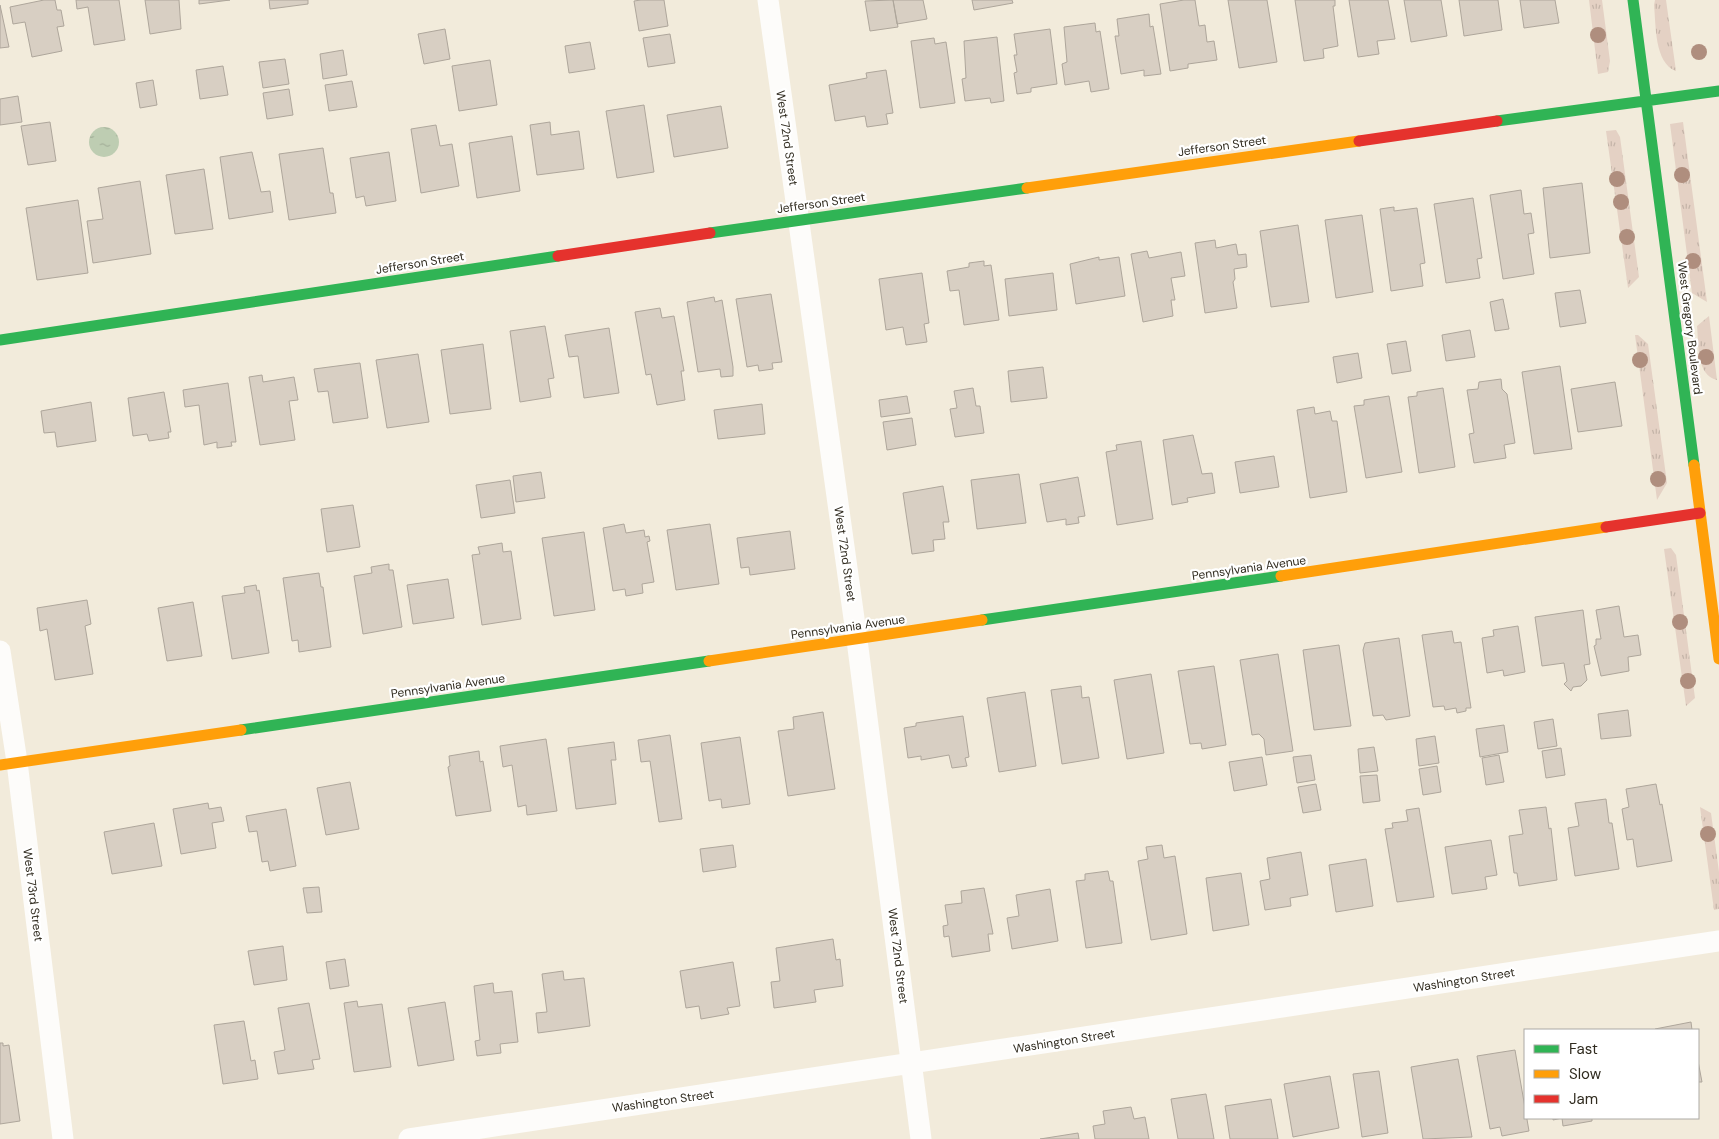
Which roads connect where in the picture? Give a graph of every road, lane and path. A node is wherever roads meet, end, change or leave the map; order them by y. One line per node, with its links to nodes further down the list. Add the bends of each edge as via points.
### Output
1 (768, 0): 5 (street, West 72nd Street)
2 (1633, 0): 4 (street, West Gregory Boulevard)
3 (1719, 92): 4 (street, Jefferson Street)
4 (1647, 100): 5 (street, Jefferson Street); 7 (street, West Gregory Boulevard)
5 (799, 220): 6 (street, Jefferson Street); 8 (street, West 72nd Street)
6 (0, 340)
7 (1700, 513): 8 (street, Pennsylvania Avenue); 10 (street, West Gregory Boulevard)
8 (857, 640): 11 (street, Pennsylvania Avenue); 13 (street, West 72nd Street)
9 (0, 652): 11 (street, West 73rd Street)
10 (1719, 659)
11 (8, 763): 14 (street, West 73rd Street)
12 (1719, 941): 13 (street, Washington Street)
13 (911, 1064): 15 (street, Washington Street); 16 (street, West 72nd Street)
14 (63, 1139)
15 (409, 1139)
16 (921, 1139)

